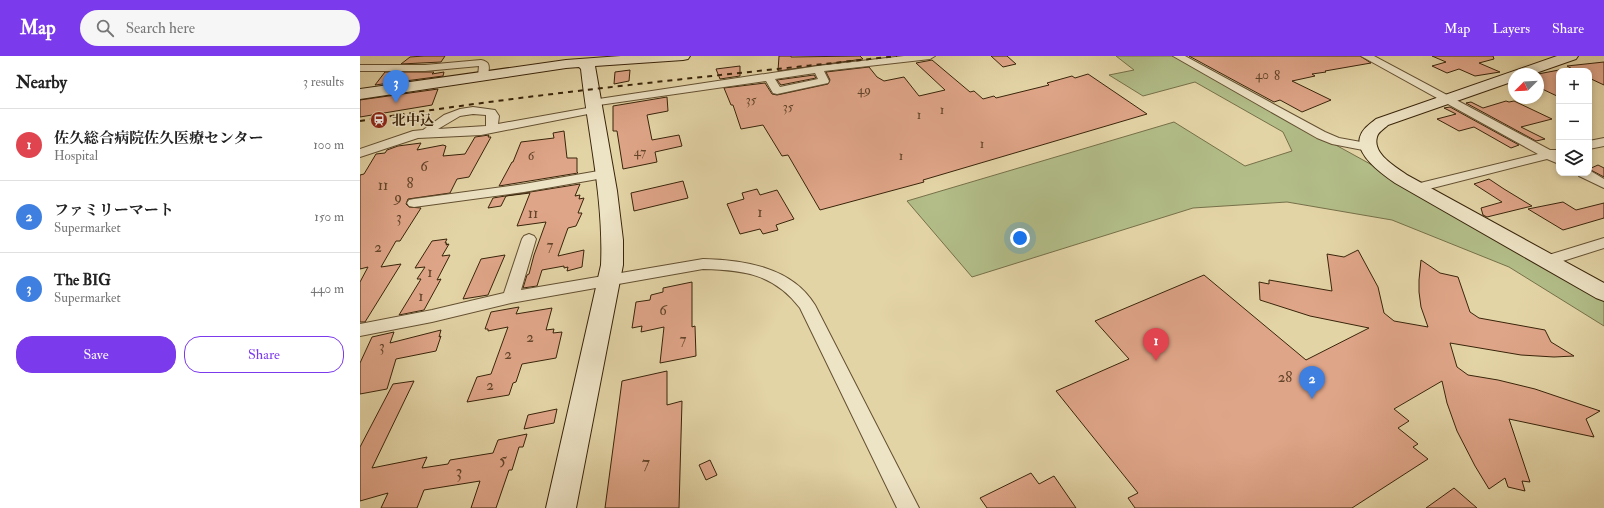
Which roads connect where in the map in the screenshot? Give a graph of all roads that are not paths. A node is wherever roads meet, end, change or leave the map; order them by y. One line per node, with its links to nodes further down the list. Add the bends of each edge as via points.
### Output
1 (449, 56): 9 (street)
2 (683, 56): 7 (street)
3 (930, 56): 12 (street)
4 (1178, 56): 23 (street, via 1321,135 1336,141)
5 (1366, 56): 17 (street)
6 (1571, 56): 11 (street)
7 (662, 57): 8 (street)
8 (580, 60): 13 (street); 18 (street, via 588,67)
9 (442, 67): 10 (street); 13 (street, via 481,63 485,66)
10 (361, 68)
11 (1536, 68)
12 (818, 69): 14 (street); 14 (street, via 824,81 777,91)
13 (483, 76): 16 (street)
14 (769, 77): 18 (street)
15 (1508, 78): 17 (street)
16 (360, 94)
17 (1446, 99): 23 (street, via 1375,126 1367,137); 25 (street)
18 (593, 106): 19 (street); 26 (street)
19 (492, 128): 20 (street, via 465,133); 20 (street, via 491,112 477,110 444,119)
20 (426, 134): 24 (street, via 407,137)
21 (1604, 142): 22 (street)
22 (1592, 144)
23 (1368, 146): 29 (street, via 1380,164)
24 (360, 153)
25 (1556, 156): 29 (street)
26 (604, 174): 30 (street); 34 (street, via 613,238 612,265)
27 (1589, 176): 28 (street)
28 (1604, 184)
29 (1417, 188): 33 (street)
30 (414, 203)
31 (529, 240): 36 (street)
32 (1604, 243): 33 (street)
33 (1547, 261): 35 (street)
34 (608, 281): 36 (street); 38 (street); 39 (street, via 703,264 729,264 769,274 791,287 807,305)
35 (1604, 293)
36 (511, 297): 37 (street)
37 (360, 330)
38 (561, 508)
39 (908, 508)

